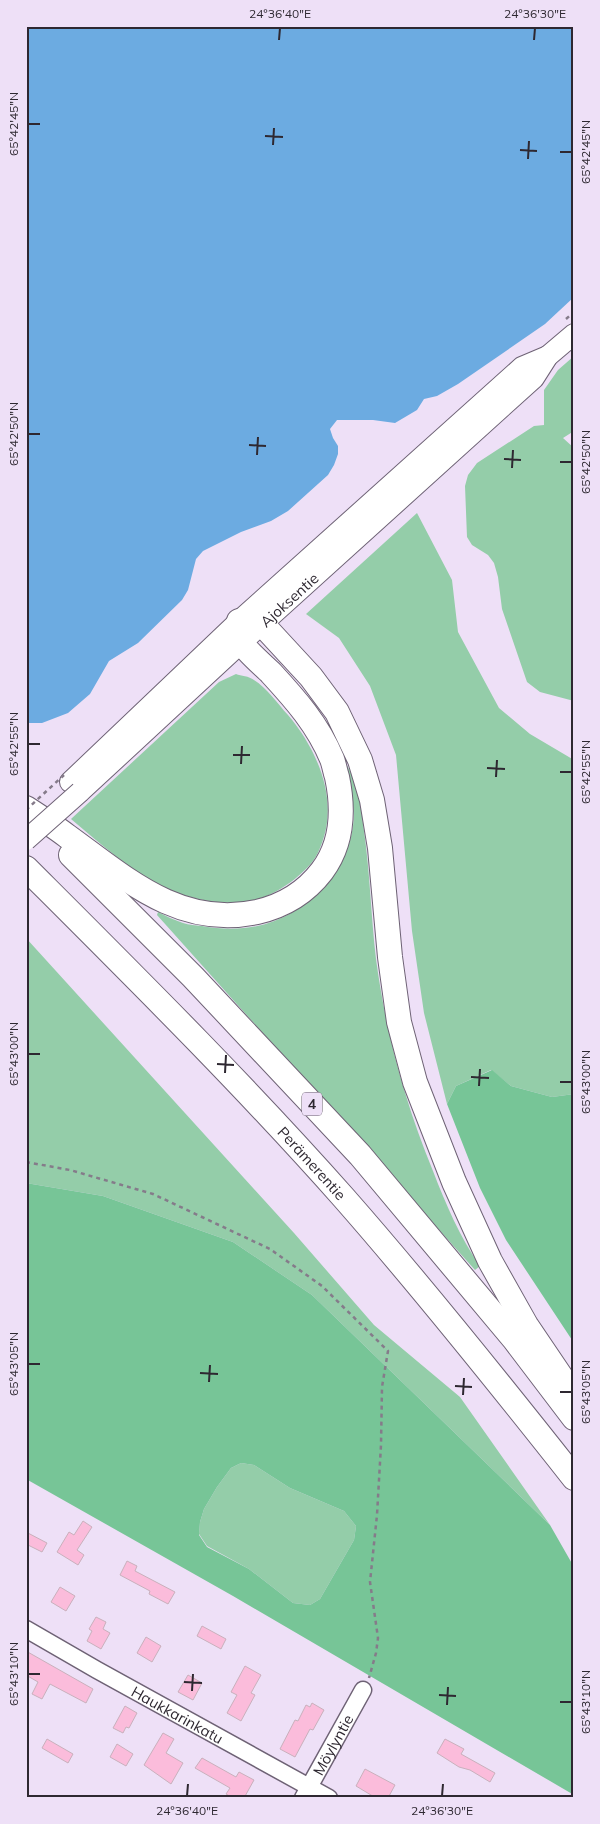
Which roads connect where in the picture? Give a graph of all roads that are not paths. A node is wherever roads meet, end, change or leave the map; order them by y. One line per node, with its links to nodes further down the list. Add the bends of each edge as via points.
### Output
1 (574, 334): 2 (main road, Ajoksentie)
2 (548, 356): 3 (main road, Ajoksentie, via 534,378); 4 (main road, Ajoksentie, via 522,367)
3 (262, 625): 4 (highway); 12 (highway, via 311,677 337,712 360,760 372,800 380,848 399,1022 415,1082 454,1182 490,1261 526,1325)
4 (240, 632): 5 (main road, Ajoksentie); 6 (highway, via 314,724 333,760 341,796 340,832 328,863 307,888 272,908 249,913 226,915 179,906 133,885)
5 (72, 783): 7 (main road, Ajoksentie); 8 (main road, Ajoksentie, bridge)
6 (26, 809): 13 (highway, 4, via 193,977 360,1155 514,1339)
7 (26, 822)
8 (26, 840)
9 (26, 868): 11 (highway, Perämerentie)
10 (26, 879): 11 (highway)
11 (72, 914): 14 (highway, Perämerentie, via 206,1048 343,1197 467,1342)
12 (574, 1396)
13 (574, 1418)
14 (574, 1478)
15 (26, 1629): 17 (street, Haukkarinkatu)
16 (363, 1690): 17 (street, Möylyntie)
17 (306, 1792): 18 (street, Haukkarinkatu)
18 (329, 1798)

